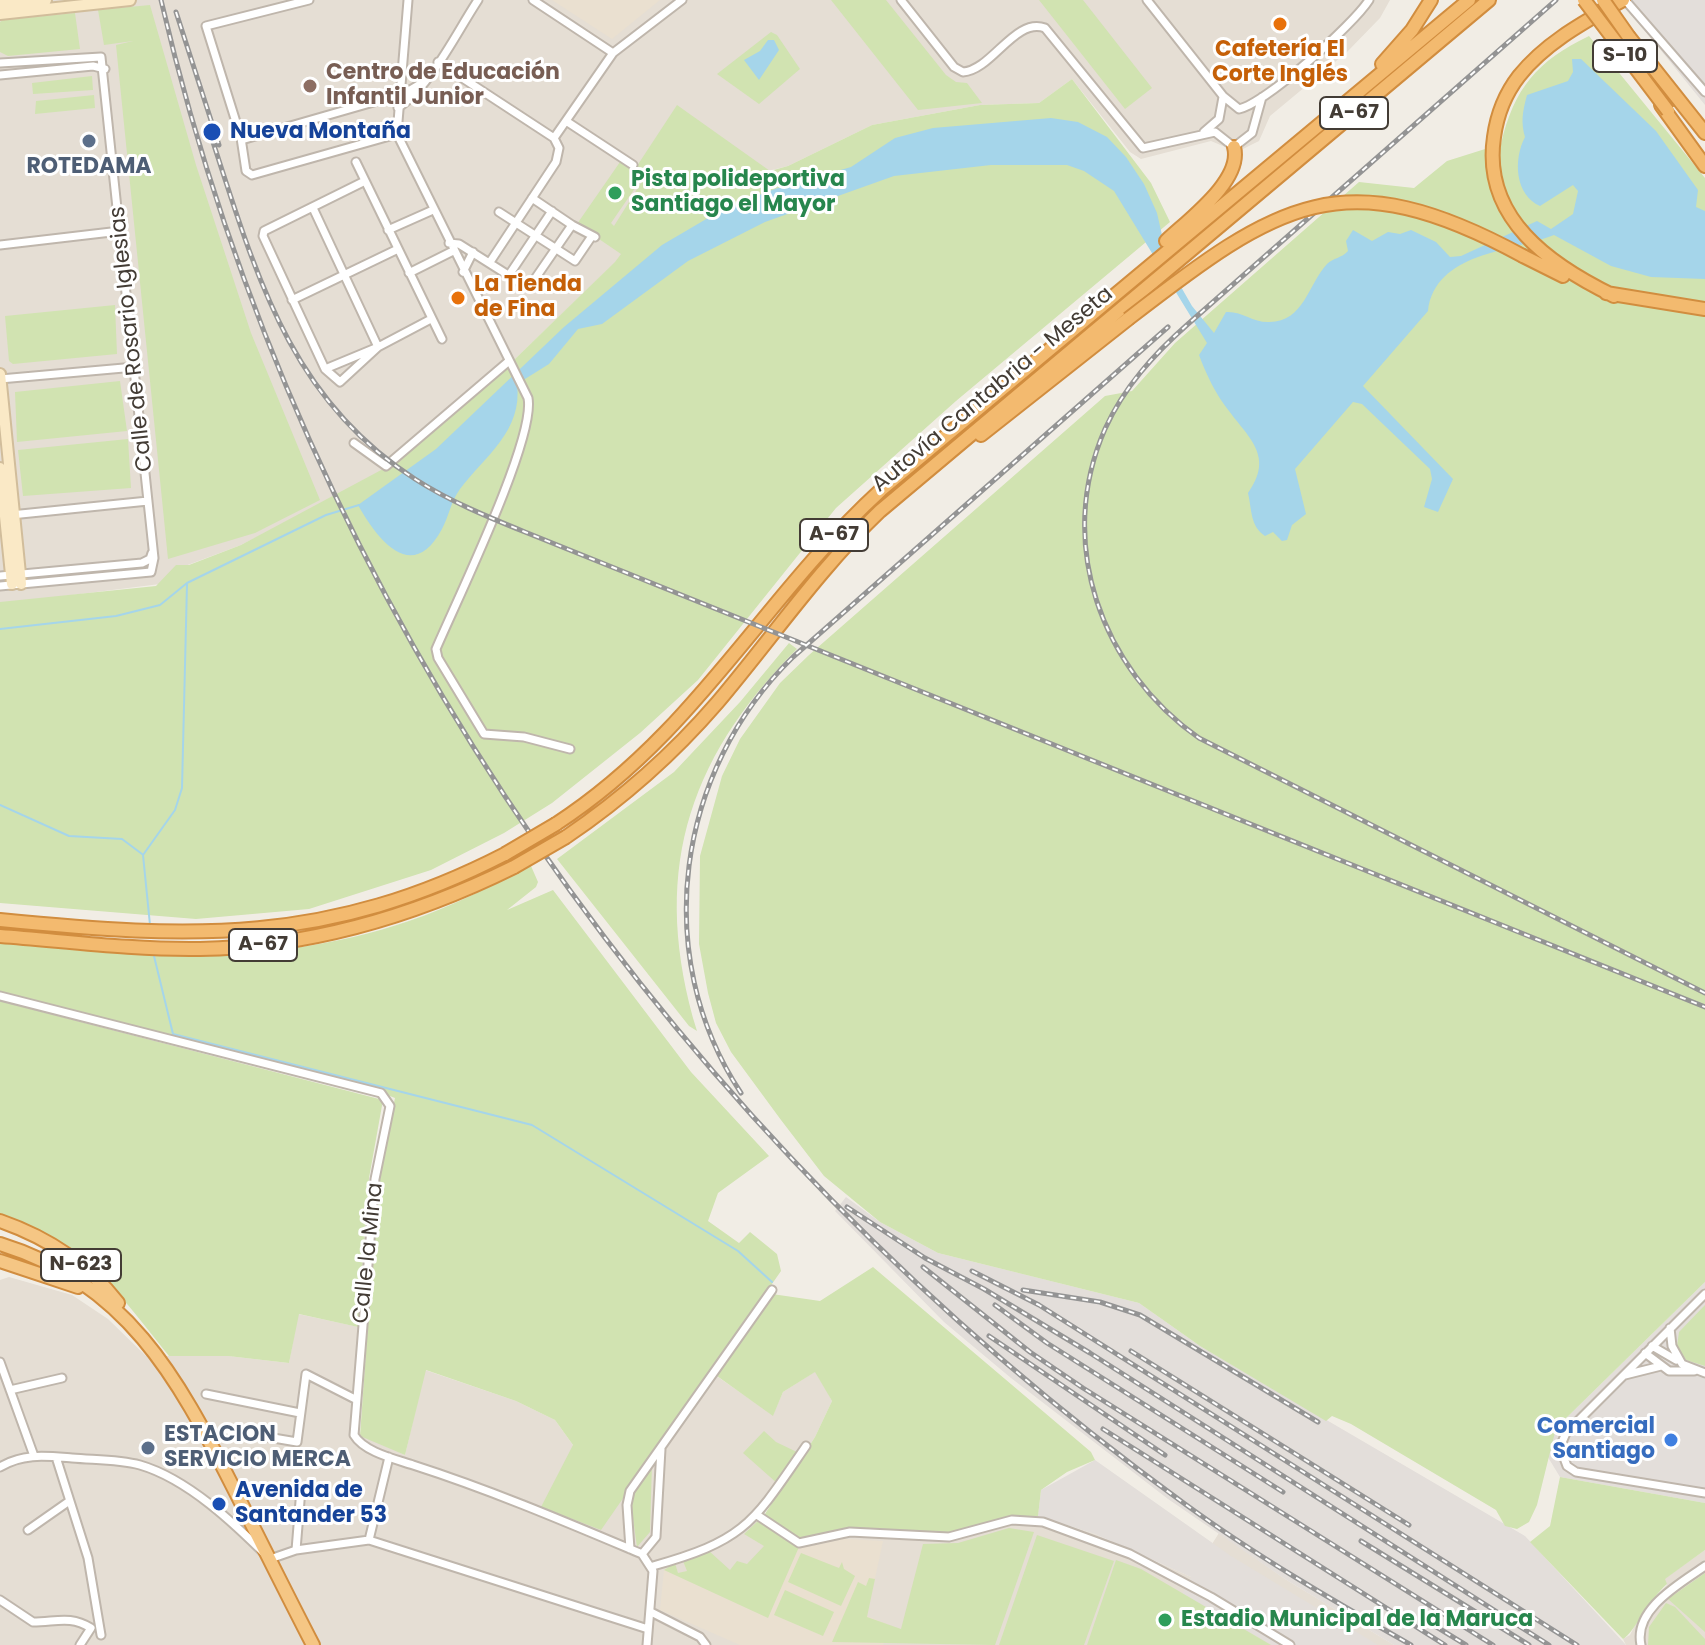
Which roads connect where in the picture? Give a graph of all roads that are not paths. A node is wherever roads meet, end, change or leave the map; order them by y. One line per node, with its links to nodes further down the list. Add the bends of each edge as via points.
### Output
1 (46, 0): 18 (main road)
2 (130, 0): 17 (main road)
3 (309, 0): 37 (street, via 206,26 246,171 252,175)
4 (408, 0): 25 (street)
5 (478, 0): 21 (street)
6 (533, 0): 20 (street)
7 (682, 0): 20 (street)
8 (901, 0): 35 (street, via 960,71 973,70 1025,30 1041,26 1141,147)
9 (1147, 0): 30 (street)
10 (1369, 0): 31 (street, via 1344,29)
11 (1431, 0): 43 (highway, via 1389,57)
12 (1469, 0): 43 (highway, A-67)
13 (1489, 0): 84 (highway, Autovía Cantabria - Meseta / A-67)
14 (1584, 0): 33 (highway, S-10, bridge)
15 (1604, 0): 36 (highway, S-10, bridge)
16 (1624, 0): 28 (street); 68 (highway, via 1558,40 1520,75 1505,98 1494,134 1492,167 1516,226 1535,247)
17 (120, 1): 19 (main road)
18 (0, 5)
19 (0, 14)
20 (613, 53): 34 (street)
21 (438, 62): 26 (street); 38 (street)
22 (0, 63): 23 (street, Calle de Rosario Iglesias, via 101,57)
23 (105, 69): 24 (street); 55 (street, Calle de Rosario Iglesias)
24 (0, 75)
25 (402, 75): 27 (street); 29 (street)
26 (422, 83): 27 (street); 32 (street)
27 (414, 88): 29 (street)
28 (1705, 92)
29 (399, 94): 32 (street); 39 (street)
30 (1223, 96): 31 (street, via 1239,109); 35 (street, via 1219,119)
31 (1262, 97): 40 (street, via 1252,133)
32 (398, 108): 37 (street)
33 (1667, 112): 41 (highway, S-10); 45 (highway)
34 (566, 121): 38 (street); 44 (street)
35 (1202, 133): 40 (street, via 1220,134)
36 (1705, 133)
37 (397, 134): 49 (street)
38 (554, 138): 47 (street, via 559,148 556,162)
39 (245, 139)
40 (1234, 147): 57 (highway, via 1236,163 1227,179)
41 (1705, 155)
42 (356, 162): 46 (street)
43 (1269, 164): 57 (highway, A-67)
44 (633, 165)
45 (1705, 166)
46 (363, 182): 48 (street); 54 (street)
47 (532, 198): 50 (street); 52 (street)
48 (313, 208): 67 (street); 69 (street, via 264,231)
49 (433, 210): 54 (street); 59 (street)
50 (552, 211): 53 (street); 56 (street)
51 (499, 212): 52 (street)
52 (516, 223): 56 (street); 63 (street)
53 (572, 225): 60 (street); 60 (street, via 594,237 575,261)
54 (388, 230): 61 (street)
55 (120, 231): 58 (street); 77 (street, Calle de Rosario Iglesias)
56 (535, 235): 60 (street); 66 (street)
57 (1169, 243): 89 (highway, Autovía Cantabria - Meseta / A-67, bridge, via 835,534 659,743 612,784 505,854 410,896 329,919 268,929 163,934)
58 (0, 245)
59 (451, 247): 62 (street); 64 (street); 65 (street)
60 (556, 248): 66 (street, via 530,286)
61 (398, 249): 65 (street); 67 (street)
62 (473, 252): 63 (street); 64 (street)
63 (490, 262): 66 (street)
64 (463, 272): 76 (street)
65 (409, 273): 73 (street)
66 (509, 275)
67 (345, 276): 69 (street); 75 (street)
68 (1614, 296): 71 (highway); 84 (highway, bridge, via 1471,228 1416,208 1377,202 1317,206 1272,220 1238,238 1128,319)
69 (292, 300): 78 (street)
70 (1705, 301): 71 (highway)
71 (1647, 302): 72 (highway)
72 (1705, 309)
73 (431, 319): 74 (street); 75 (street)
74 (442, 339)
75 (378, 347): 78 (street); 78 (street, via 340,382)
76 (510, 364): 80 (street, via 386,466); 88 (street, via 529,409 526,431 436,649 484,734)
77 (135, 367): 79 (street); 82 (street, Calle de Rosario Iglesias)
78 (325, 369)
79 (0, 378): 83 (main road)
80 (354, 443)
81 (0, 468): 83 (main road)
82 (148, 501): 83 (street); 85 (street, Calle de Rosario Iglesias)
83 (6, 515): 86 (main road)
84 (850, 540): 90 (highway, Autovía Cantabria - Meseta / A-67, bridge, via 688,735 626,792 566,837 514,867 406,913 273,944 157,949)
85 (153, 551): 86 (street, via 142,563); 86 (street, Calle de Rosario Iglesias, via 151,572)
86 (13, 579): 87 (street)
87 (0, 586)
88 (570, 749)
89 (0, 920)
90 (0, 936)
91 (0, 996): 110 (street, Calle la Mina, via 387,1098)
92 (0, 1221): 99 (highway, N-623, via 82,1265)
93 (0, 1244): 97 (highway, N-623, via 56,1267)
94 (0, 1261): 97 (highway, N-623, via 58,1278)
95 (772, 1290): 114 (street)
96 (1705, 1294): 98 (street)
97 (119, 1311): 99 (highway, N-623)
98 (1670, 1328): 100 (street); 103 (street)
99 (142, 1334): 128 (highway, N-623, via 191,1405)
100 (1652, 1346): 101 (street); 103 (street)
101 (1645, 1353): 104 (street); 106 (street)
102 (0, 1362): 108 (street)
103 (1681, 1364): 105 (street)
104 (1661, 1366): 105 (street); 106 (street)
105 (1701, 1372)
106 (1623, 1376): 120 (street, via 1562,1438 1561,1452 1570,1470)
107 (62, 1378): 108 (street)
108 (10, 1390): 115 (street)
109 (206, 1394): 111 (street)
110 (355, 1399): 111 (street, via 306,1374); 117 (street, Calle la Mina, via 357,1441)
111 (300, 1413): 112 (street, via 297,1442)
112 (226, 1430)
113 (806, 1446): 122 (street)
114 (661, 1448): 125 (street, via 627,1496); 127 (street, via 656,1537)
115 (34, 1456): 116 (street); 118 (street)
116 (56, 1457): 121 (street); 128 (street, via 142,1466 221,1515)
117 (389, 1457): 124 (street); 125 (street, Calle la Mina, via 486,1489)
118 (0, 1467)
119 (301, 1489): 126 (street)
120 (1705, 1493)
121 (68, 1502): 123 (street); 135 (street, via 88,1558)
122 (757, 1515): 129 (street, via 729,1539); 141 (street, via 799,1543 850,1532 949,1537 1012,1520 1043,1522 1130,1554)
123 (28, 1530)
124 (369, 1540): 126 (street); 134 (street)
125 (630, 1549): 127 (street, Calle la Mina)
126 (296, 1550): 128 (street)
127 (642, 1554): 129 (street, Calle la Mina)
128 (267, 1557): 138 (highway, N-623)
129 (653, 1566): 132 (street)
130 (1705, 1566): 142 (street, via 1653,1608 1640,1629)
131 (0, 1600): 133 (street, via 33,1622 63,1617)
132 (651, 1612): 134 (street); 140 (street)
133 (91, 1628): 135 (street); 136 (street)
134 (648, 1629): 139 (street)
135 (101, 1635): 137 (street)
136 (80, 1645)
137 (107, 1645)
138 (313, 1645)
139 (647, 1645)
140 (706, 1645)
141 (1290, 1645)
142 (1641, 1645)

